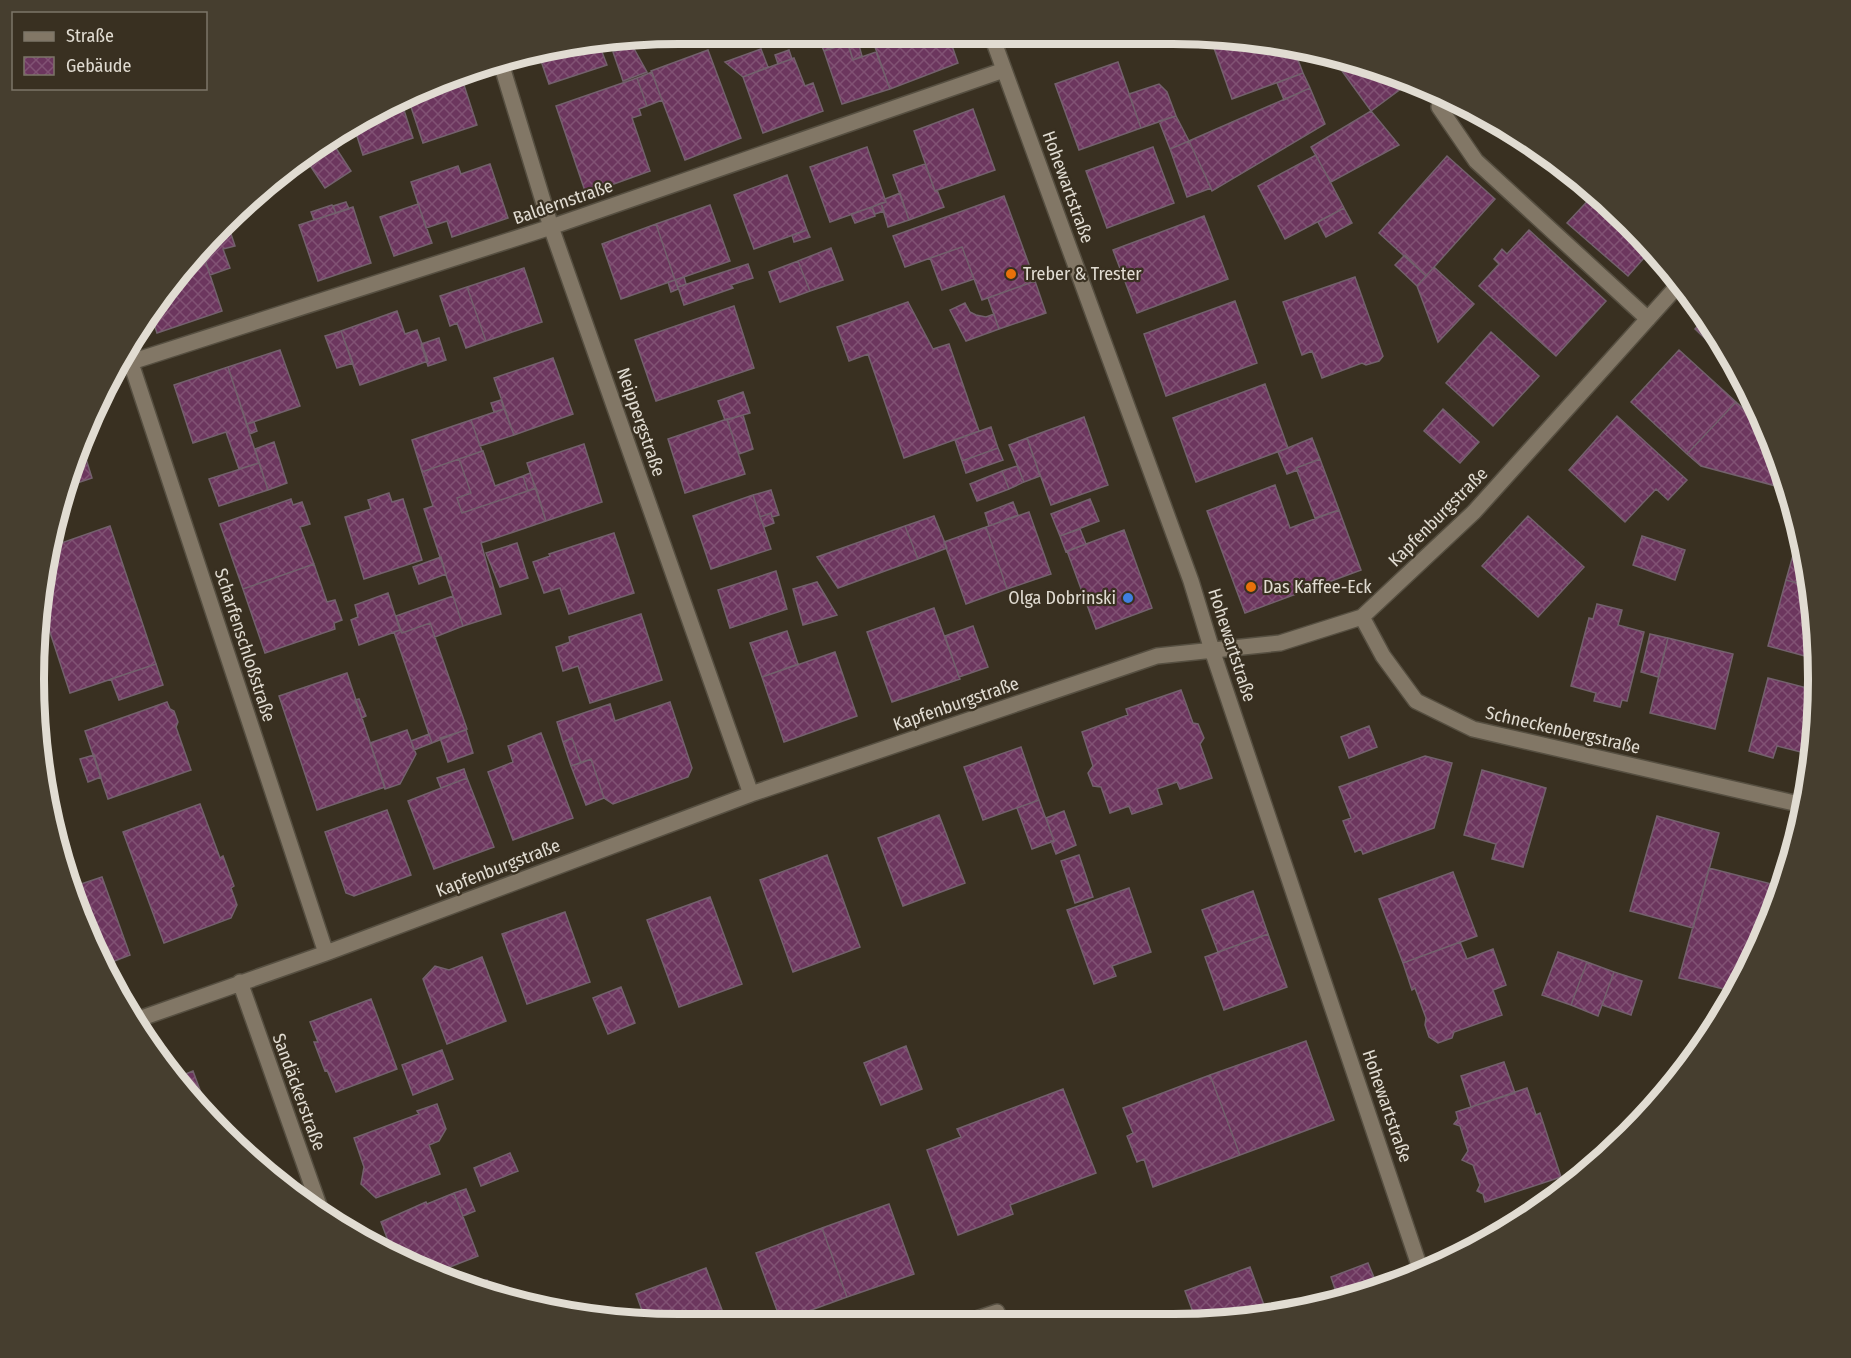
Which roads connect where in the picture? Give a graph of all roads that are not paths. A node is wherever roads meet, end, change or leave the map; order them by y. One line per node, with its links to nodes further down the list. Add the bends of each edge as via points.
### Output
1 (995, 44): 3 (street, Hohewartstraße)
2 (503, 69): 5 (street, Neippergstraße)
3 (1004, 70): 5 (street, Baldernstraße); 11 (street, Hohewartstraße, via 1191,581)
4 (1439, 106): 7 (street, via 1476,160)
5 (551, 227): 8 (street, Baldernstraße); 12 (street, Neippergstraße)
6 (1674, 290): 7 (street, Kapfenburgstraße)
7 (1648, 319): 10 (street, Kapfenburgstraße, via 1474,512)
8 (134, 353)
9 (130, 360): 14 (street, Scharfenschloßstraße)
10 (1362, 617): 11 (street, Kapfenburgstraße, via 1281,643); 13 (street, Schneckenbergstraße, via 1383,656 1416,701 1473,729)
11 (1212, 650): 12 (street, Kapfenburgstraße, via 1157,656); 18 (street, Hohewartstraße)
12 (751, 794): 14 (street, Kapfenburgstraße)
13 (1795, 803)
14 (326, 953): 15 (street, Kapfenburgstraße)
15 (240, 982): 16 (street, Kapfenburgstraße); 17 (street, Sandäckerstraße)
16 (142, 1018)
17 (317, 1201)
18 (1419, 1264)
19 (997, 1312): 20 (street)
20 (991, 1314)

